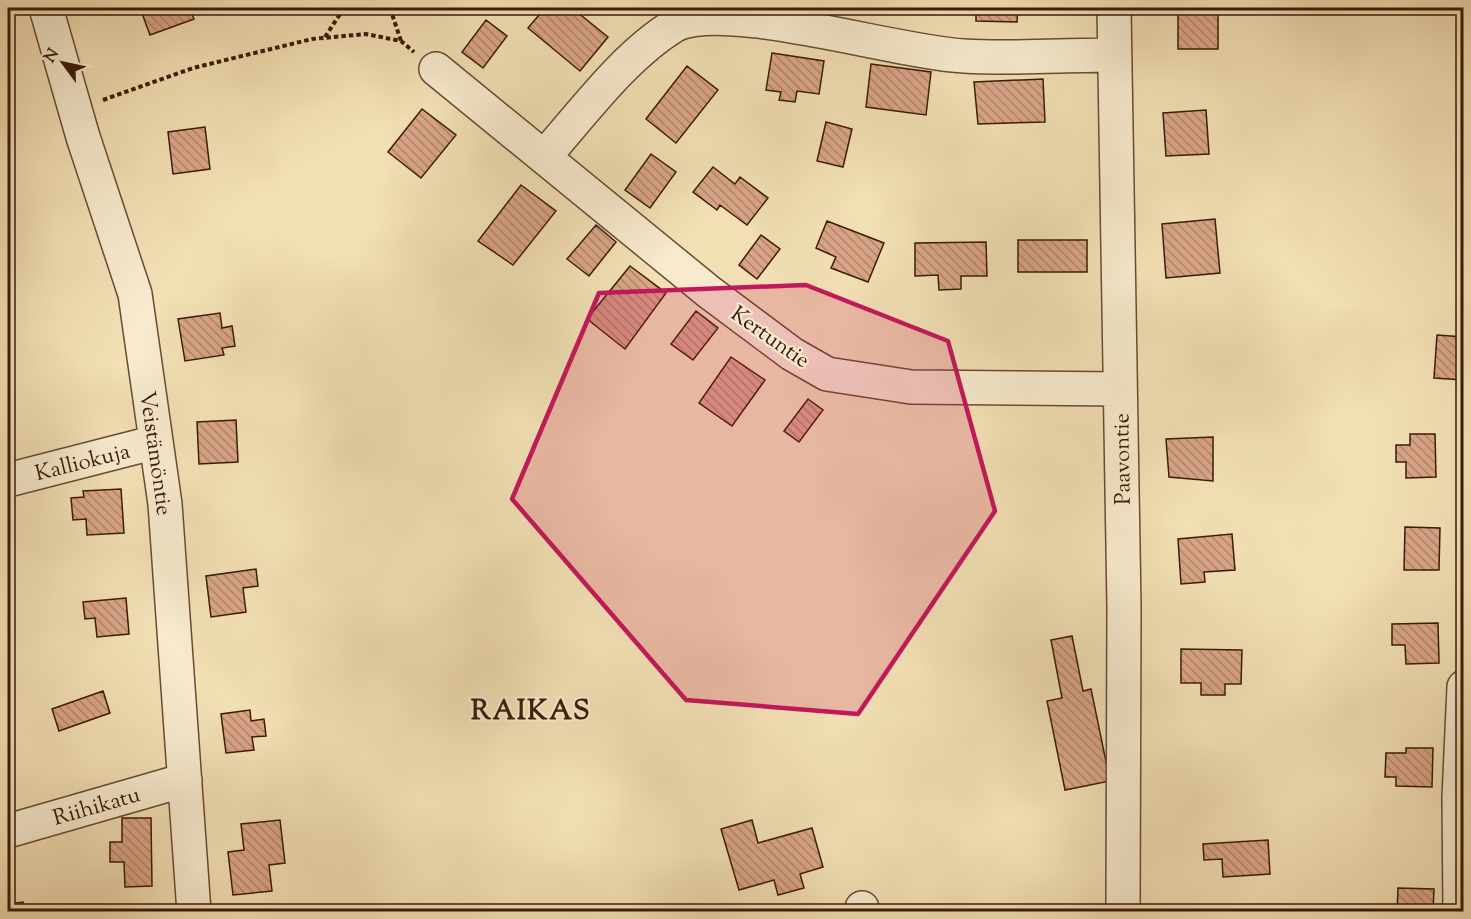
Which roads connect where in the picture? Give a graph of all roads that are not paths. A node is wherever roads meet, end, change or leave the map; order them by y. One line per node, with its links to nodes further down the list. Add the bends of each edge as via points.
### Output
1 (46, 8): 7 (street, Veistämöntie, via 135,294)
2 (1114, 8): 3 (street, Paavontie)
3 (1113, 55): 5 (street, via 962,56 721,13 676,23 628,63); 6 (street, Paavontie)
4 (436, 69): 5 (street, Kertuntie)
5 (544, 156): 6 (street, Kertuntie, via 718,299 792,354 827,374 911,387)
6 (1120, 389): 13 (street, Paavontie)
7 (156, 442): 8 (street, Kalliokuja); 10 (street, Veistämöntie, via 165,504)
8 (8, 480)
9 (1464, 687): 14 (street, via 1459,798)
10 (185, 780): 11 (street, Riihikatu); 12 (street, Veistämöntie)
11 (8, 831)
12 (194, 912)
13 (1124, 912)
14 (1460, 912)

